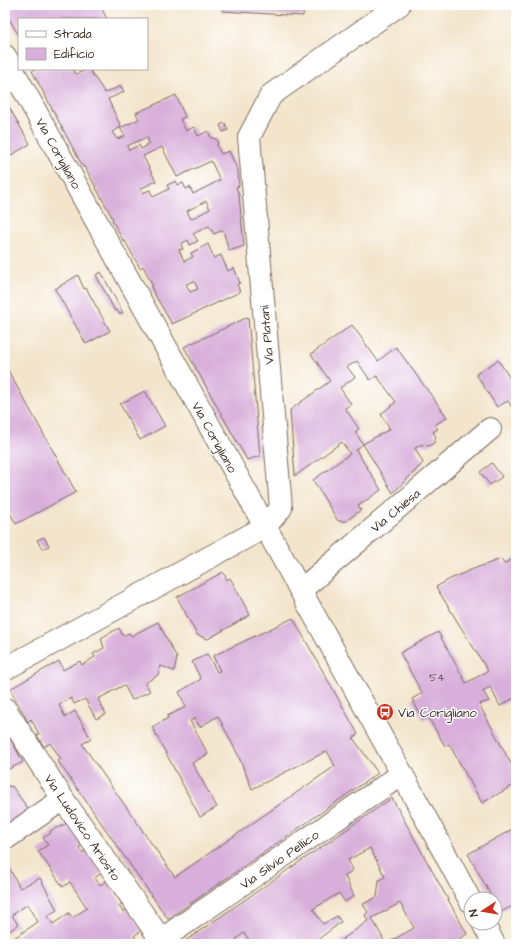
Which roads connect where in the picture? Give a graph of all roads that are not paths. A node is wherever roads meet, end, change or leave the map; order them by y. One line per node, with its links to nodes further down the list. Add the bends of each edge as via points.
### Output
1 (398, 5): 4 (street, Via Platani, via 271,95 249,137 281,508)
2 (5, 56): 4 (street, Via Corigliano)
3 (490, 429): 5 (street, Via Chiesa)
4 (265, 527): 5 (street, Via Corigliano); 6 (street)
5 (301, 590): 8 (street, Via Corigliano)
6 (5, 669)
7 (5, 709): 9 (street, Via Ludovico Ariosto)
8 (402, 774): 11 (street, Via Corigliano); 12 (street, Via Silvio Pellico)
9 (62, 799): 10 (street); 12 (street, Via Ludovico Ariosto)
10 (5, 839)
11 (465, 891)
12 (160, 943)

